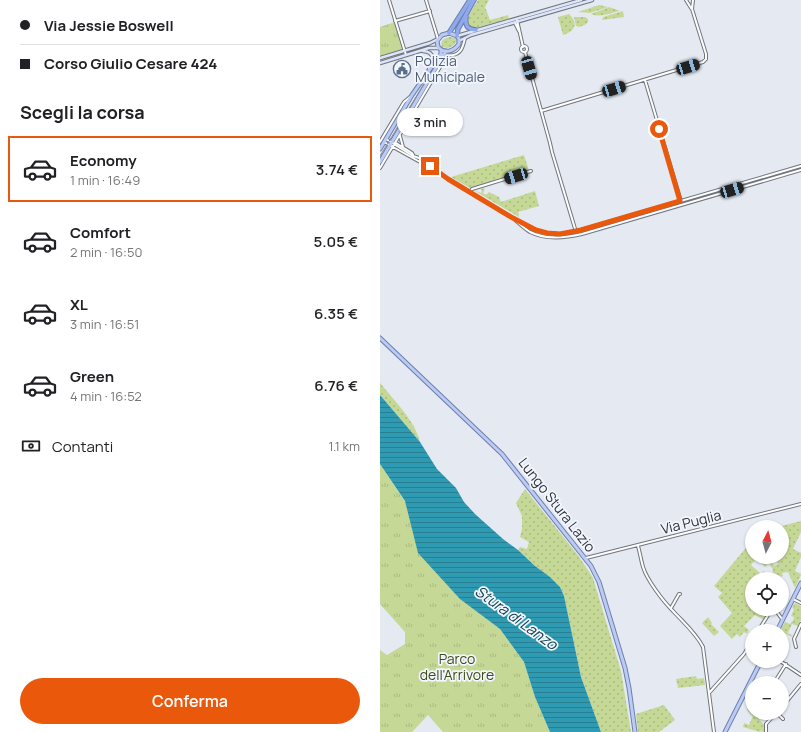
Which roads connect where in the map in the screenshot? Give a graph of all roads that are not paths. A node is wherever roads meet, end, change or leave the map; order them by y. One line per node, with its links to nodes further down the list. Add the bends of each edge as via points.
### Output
1 (389, 0): 15 (street)
2 (426, 0): 13 (street)
3 (470, 0): 14 (highway)
4 (474, 0): 14 (highway)
5 (567, 0): 11 (street)
6 (581, 0): 11 (main road)
7 (592, 0): 11 (main road)
8 (686, 0): 10 (street)
9 (693, 1): 10 (street); 12 (street)
10 (689, 4): 12 (street)
11 (569, 5): 16 (main road)
12 (692, 9): 35 (street, via 706,54 705,60)
13 (430, 11): 15 (street); 21 (street)
14 (466, 12): 17 (highway, via 466,26); 18 (highway); 19 (highway)
15 (395, 21): 27 (street)
16 (516, 21): 17 (main road); 20 (main road); 24 (street)
17 (476, 30): 19 (main road)
18 (449, 33): 19 (main road); 21 (main road)
19 (457, 36): 22 (main road)
20 (465, 38): 22 (main road); 26 (street)
21 (438, 39): 25 (main road); 27 (main road)
22 (459, 41): 23 (main road)
23 (458, 46): 26 (street); 29 (main road)
24 (523, 47): 30 (street, via 522,51); 30 (street, via 527,48)
25 (440, 49): 28 (main road); 29 (main road); 34 (main road, via 441,54)
26 (462, 49): 36 (street, via 446,57)
27 (404, 51): 31 (street); 32 (main road)
28 (421, 51): 31 (main road); 34 (main road, via 431,54 432,62)
29 (446, 52): 36 (main road)
30 (525, 52): 37 (street)
31 (406, 55): 33 (main road)
32 (380, 58)
33 (380, 63)
34 (428, 72): 39 (main road)
35 (645, 80): 37 (street); 53 (street)
36 (428, 84): 38 (street); 40 (main road)
37 (542, 110): 57 (street)
38 (400, 135): 40 (street); 41 (street)
39 (383, 140): 40 (street); 42 (main road)
40 (393, 144): 41 (street); 43 (street); 45 (main road); 46 (street); 49 (street)
41 (403, 147): 43 (street)
42 (380, 149)
43 (414, 156): 44 (street)
44 (422, 159): 46 (street); 47 (street, via 428,159)
45 (380, 162)
46 (421, 163): 47 (street, via 423,166)
47 (428, 165): 52 (street)
48 (801, 166): 53 (street)
49 (380, 168)
50 (801, 170): 55 (street)
51 (531, 171): 52 (street)
52 (470, 192): 56 (street)
53 (680, 201): 54 (street)
54 (658, 208): 55 (street); 57 (street)
55 (659, 212): 56 (street, via 561,238 528,231)
56 (511, 217): 57 (street, via 541,232)
57 (576, 232)
58 (380, 338): 61 (main road, Lungo Stura Lazio, via 502,454)
59 (801, 504): 60 (street, Via Puglia)
60 (638, 546): 61 (street, Via Puglia); 66 (street, via 646,575)
61 (586, 558): 80 (main road, Lungo Stura Lazio, via 599,582 624,663)
62 (801, 582): 64 (main road)
63 (680, 594): 66 (street)
64 (793, 599): 65 (street); 68 (main road)
65 (801, 603)
66 (670, 608): 77 (street, via 703,647)
67 (780, 616): 68 (street)
68 (782, 620): 69 (main road)
69 (780, 624)
70 (801, 624): 71 (street, via 794,639)
71 (796, 647)
72 (745, 652): 77 (street)
73 (789, 666): 75 (street)
74 (759, 668): 82 (main road)
75 (801, 675)
76 (801, 684): 78 (street)
77 (709, 693): 81 (street)
78 (789, 699)
79 (770, 720): 83 (street, via 766,724)
80 (635, 732)
81 (714, 732)
82 (726, 732)
83 (766, 732)

